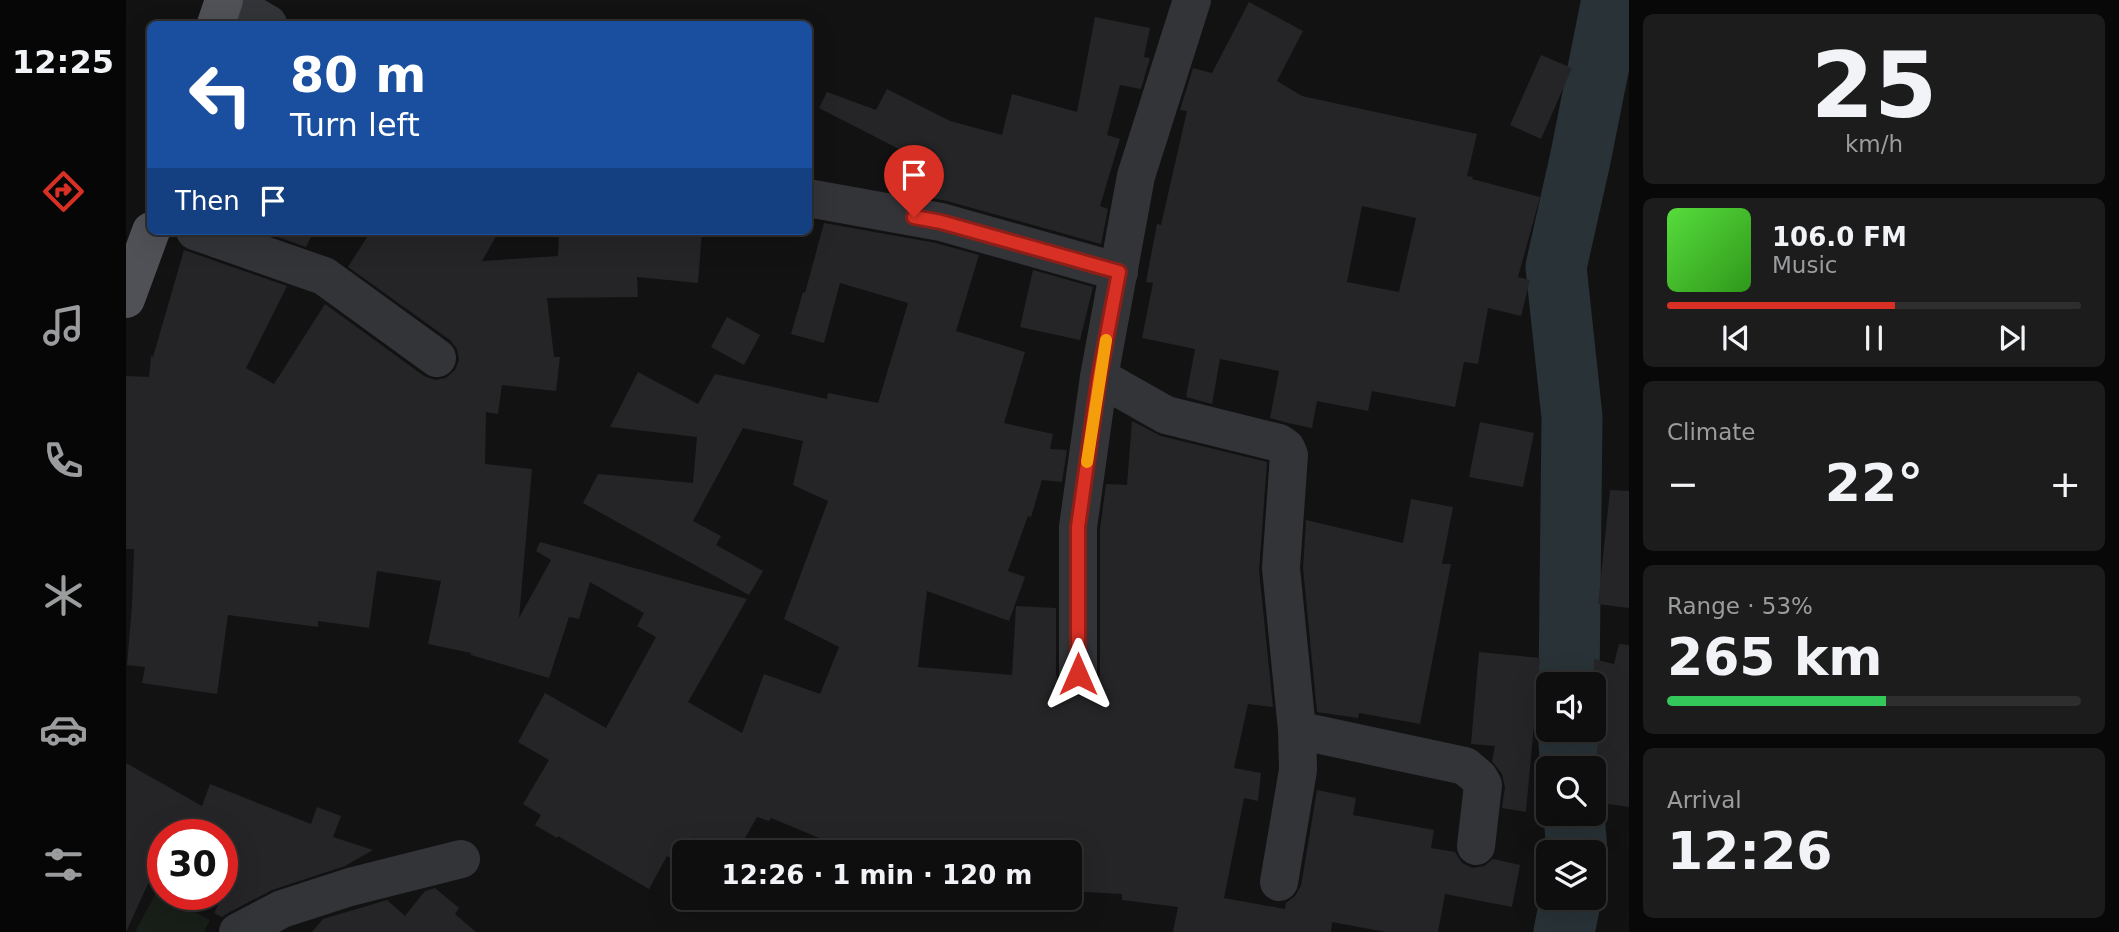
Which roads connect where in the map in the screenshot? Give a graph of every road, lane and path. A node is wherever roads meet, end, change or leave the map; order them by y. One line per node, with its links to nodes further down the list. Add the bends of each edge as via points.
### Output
1 (225, 0): 3 (main road); 4 (street)
2 (1192, 0): 8 (street, via 1136,177)
3 (217, 21)
4 (263, 21)
5 (812, 199): 8 (street, via 941,222)
6 (150, 235): 9 (main road)
7 (206, 235): 10 (street, via 324,276)
8 (1119, 272): 11 (street)
9 (126, 299)
10 (437, 358)
11 (1099, 377): 12 (street, via 1078,527); 13 (street, via 1166,415 1286,448 1281,568)
12 (1078, 674)
13 (1297, 730): 14 (street, via 1465,766 1483,785); 16 (street, via 1298,770)
14 (1476, 846)
15 (461, 859): 17 (street, via 282,909)
16 (1279, 881)
17 (238, 932)

